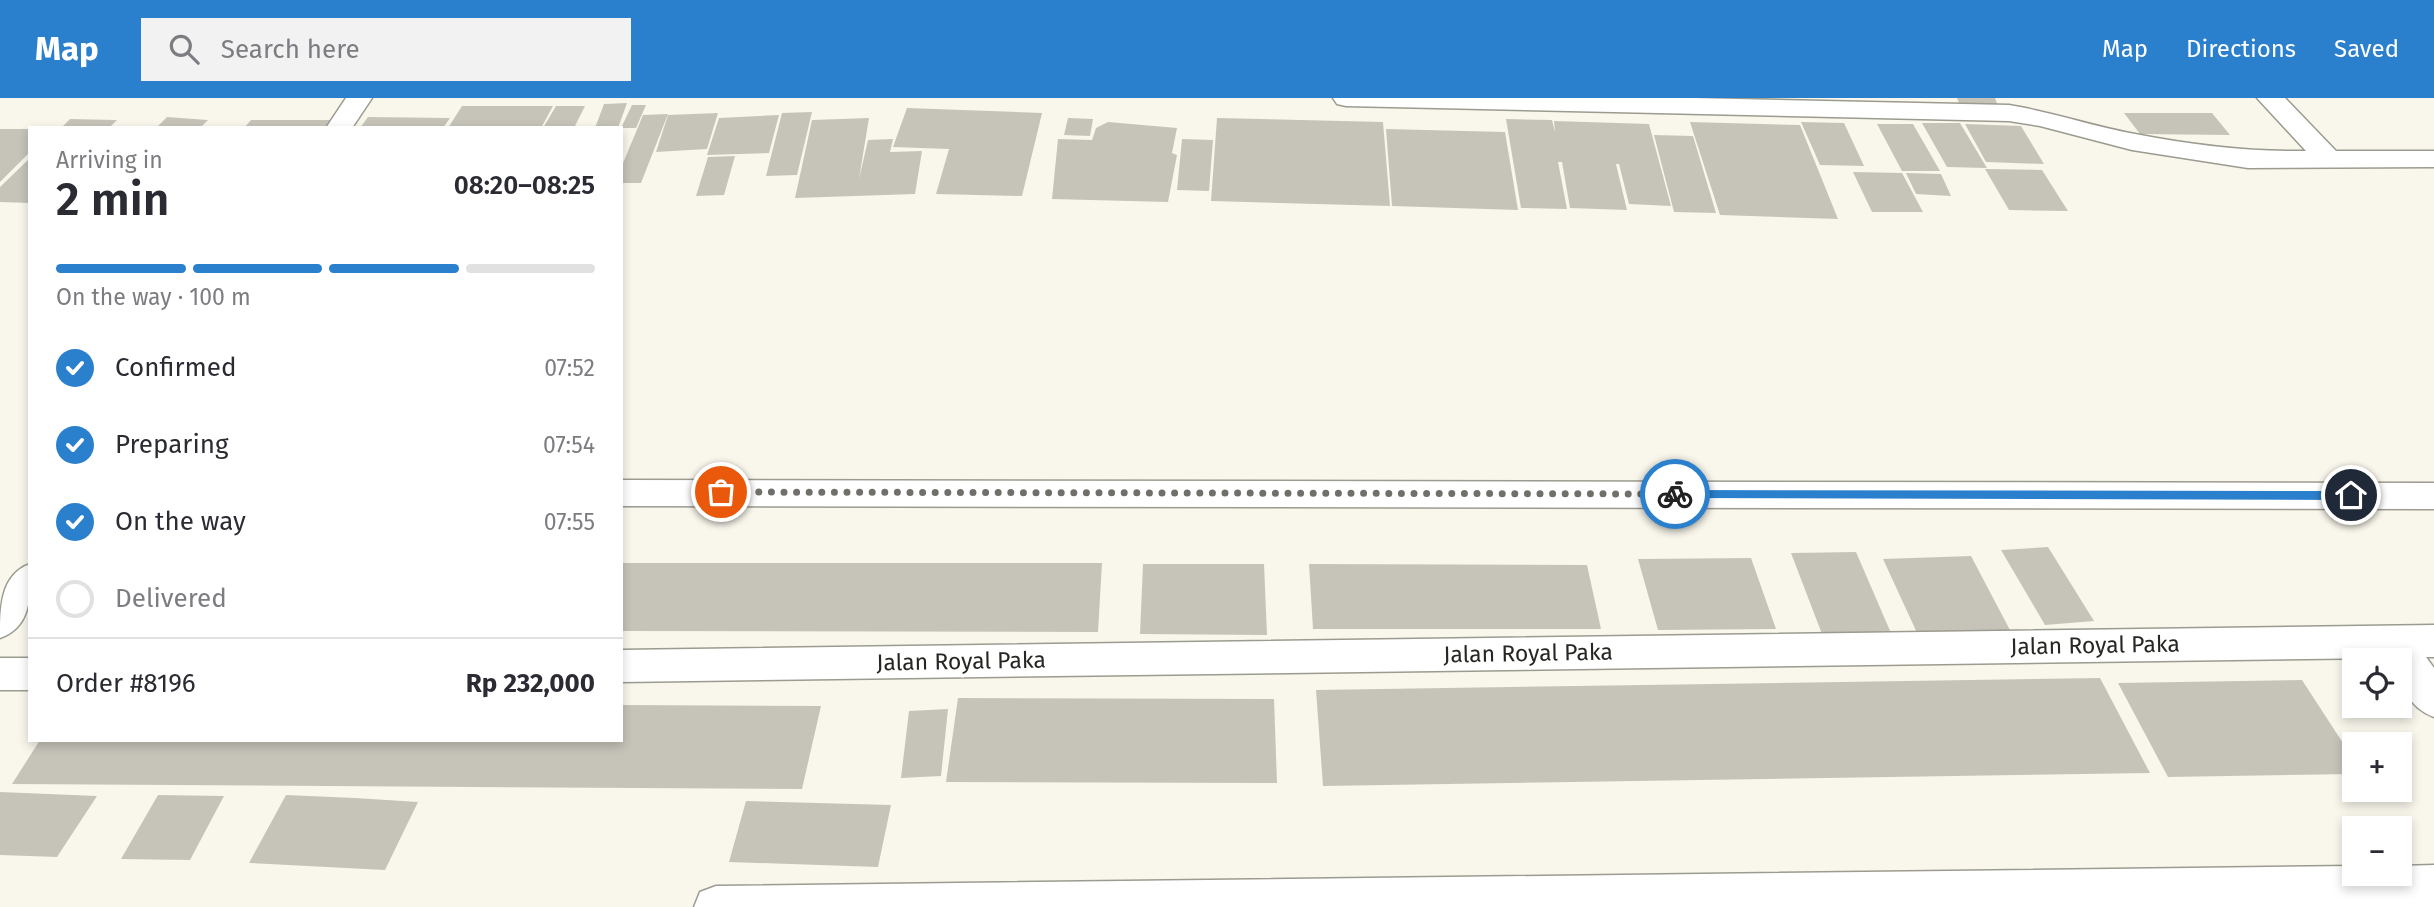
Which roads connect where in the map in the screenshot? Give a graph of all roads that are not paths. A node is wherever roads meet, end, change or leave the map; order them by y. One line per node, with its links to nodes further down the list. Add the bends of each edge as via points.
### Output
1 (359, 98): 8 (street)
2 (1346, 98): 4 (street)
3 (2270, 98): 10 (street)
4 (1516, 100): 5 (street)
5 (1665, 102): 6 (street)
6 (1860, 104): 7 (street)
7 (2005, 105): 10 (street, via 2133,142 2248,160)
8 (339, 126)
9 (2434, 159): 10 (street)
10 (2329, 160)
11 (623, 493): 12 (street)
12 (2434, 496)
13 (28, 582): 14 (street)
14 (0, 622)
15 (2393, 641): 16 (street, Jalan Royal Paka); 17 (street, Jalan Royal Paka); 20 (street)
16 (2434, 641)
17 (623, 666)
18 (0, 674): 19 (street)
19 (28, 674)
20 (2434, 700)
21 (2434, 886): 22 (street)
22 (716, 907)

